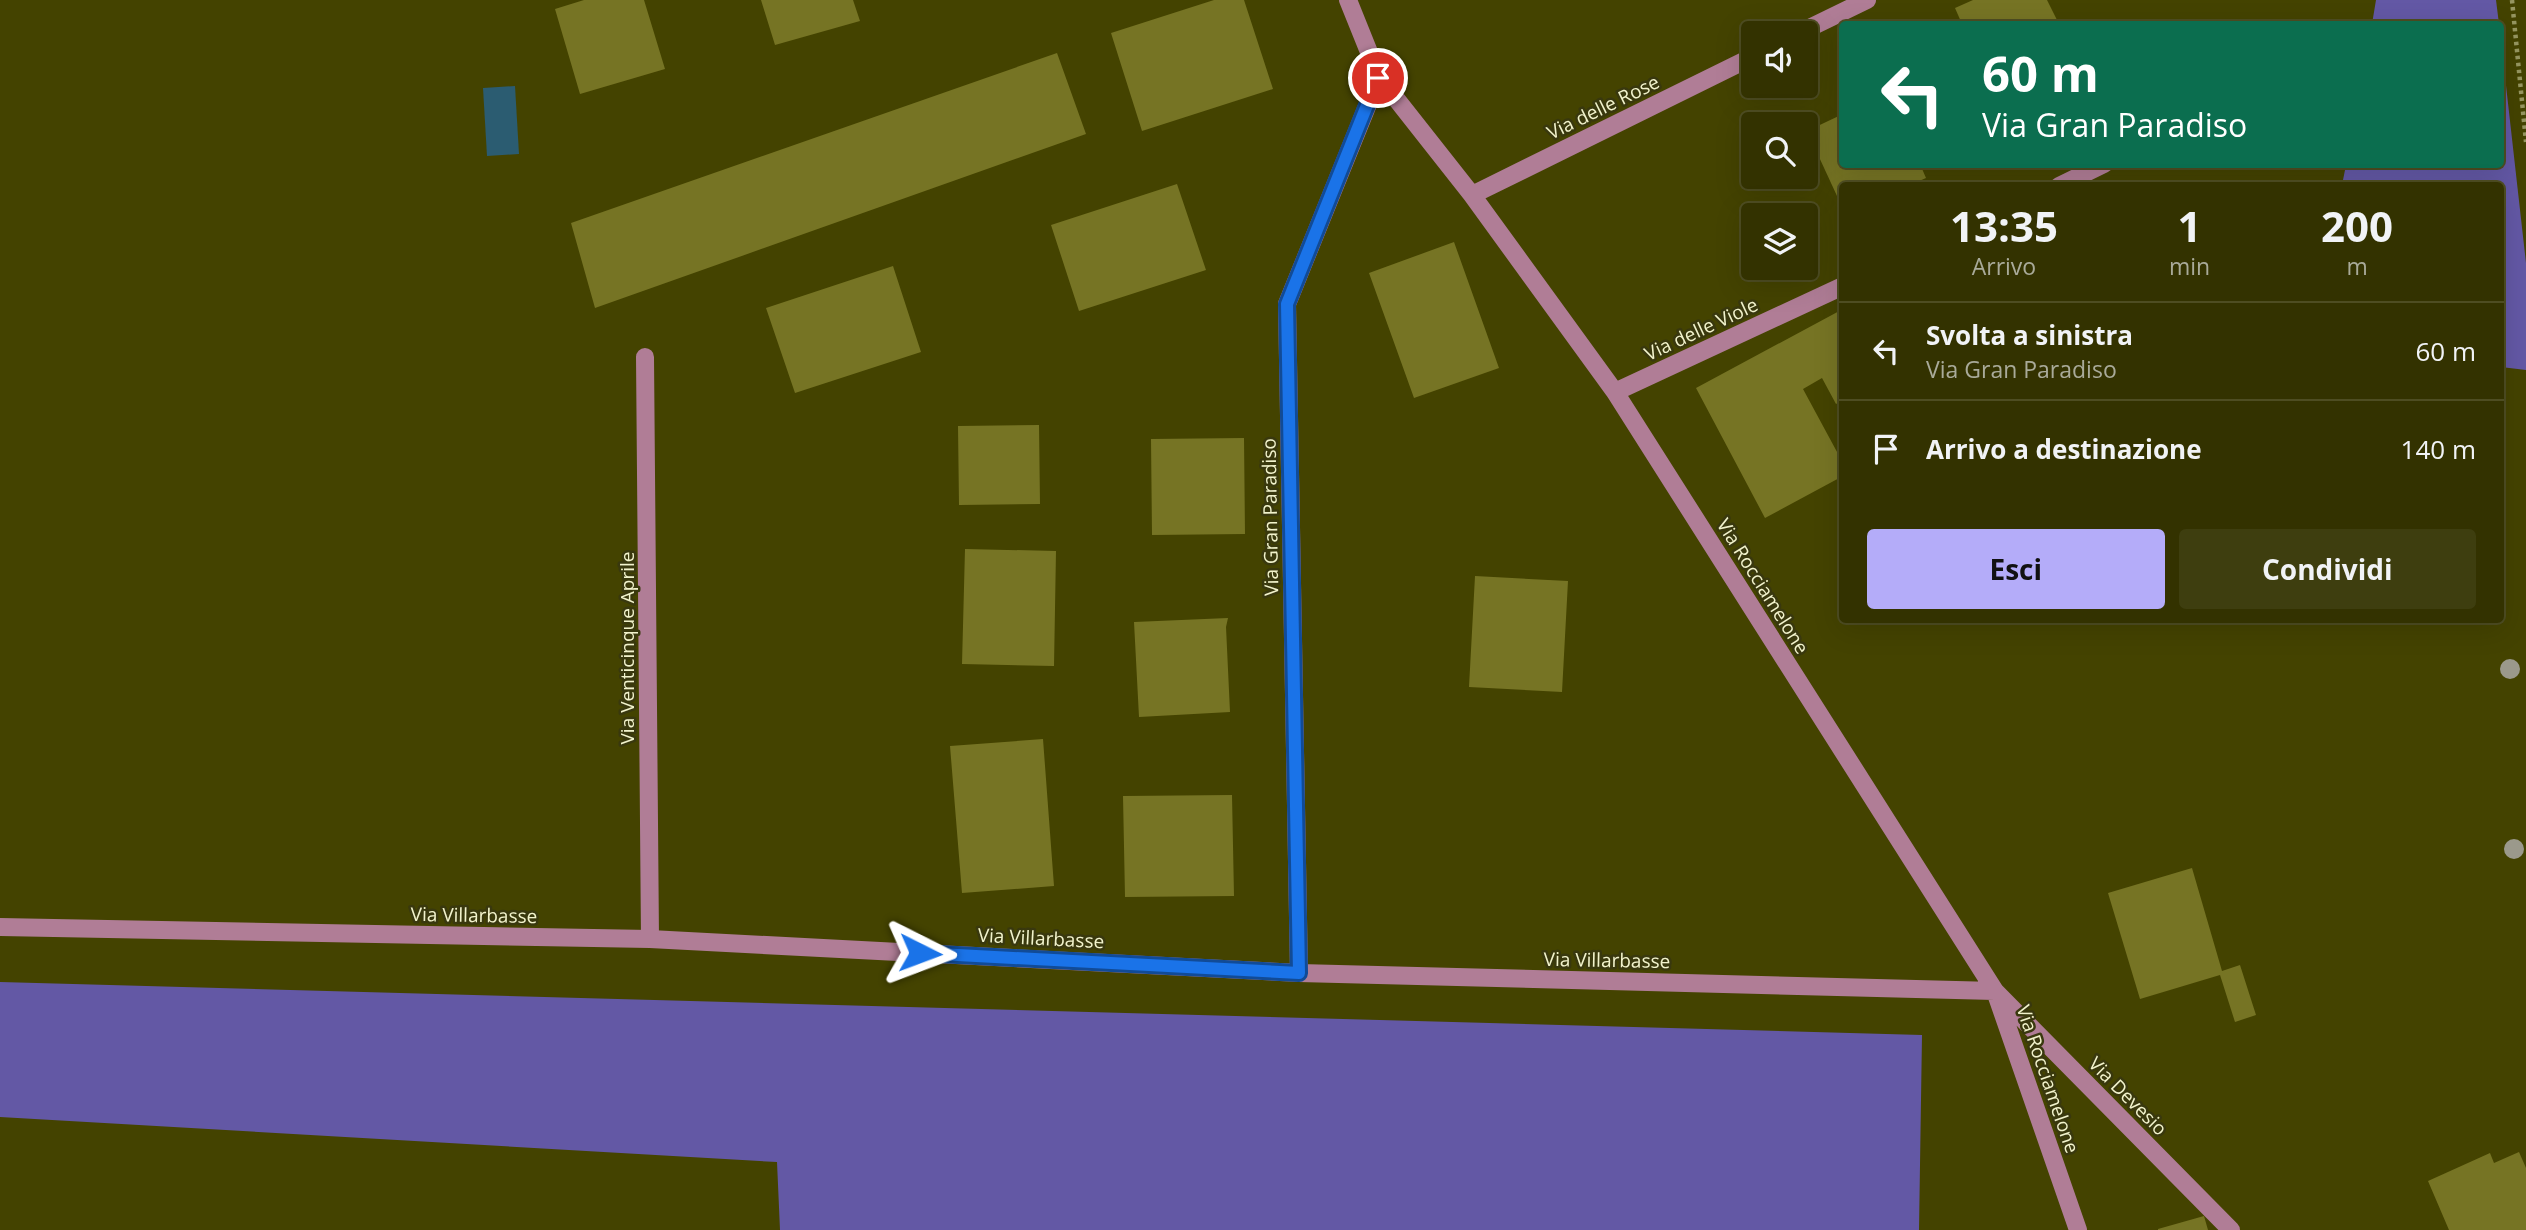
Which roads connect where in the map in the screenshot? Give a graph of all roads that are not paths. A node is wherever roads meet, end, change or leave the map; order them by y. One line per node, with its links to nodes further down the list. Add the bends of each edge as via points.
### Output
1 (1348, 0): 5 (street, Via Rocciamelone)
2 (1867, 0): 3 (street)
3 (1818, 24)
4 (1741, 62): 8 (street, Via delle Rose)
5 (1378, 78): 8 (street, Via Rocciamelone); 14 (street, Via Gran Paradiso, via 1287,304)
6 (2096, 168): 7 (street)
7 (2067, 182)
8 (1472, 195): 11 (street, Via Rocciamelone)
9 (1839, 288): 11 (street, Via delle Viole)
10 (645, 357): 13 (street, Via Venticinque Aprile)
11 (1615, 392): 15 (street, Via Rocciamelone)
12 (0, 927): 13 (street, Via Villarbasse)
13 (650, 939): 14 (street, Via Villarbasse)
14 (1299, 973): 15 (street, Via Villarbasse)
15 (1995, 990): 16 (street, Via Rocciamelone); 17 (street, Via Devesio)
16 (2078, 1230)
17 (2231, 1230)

